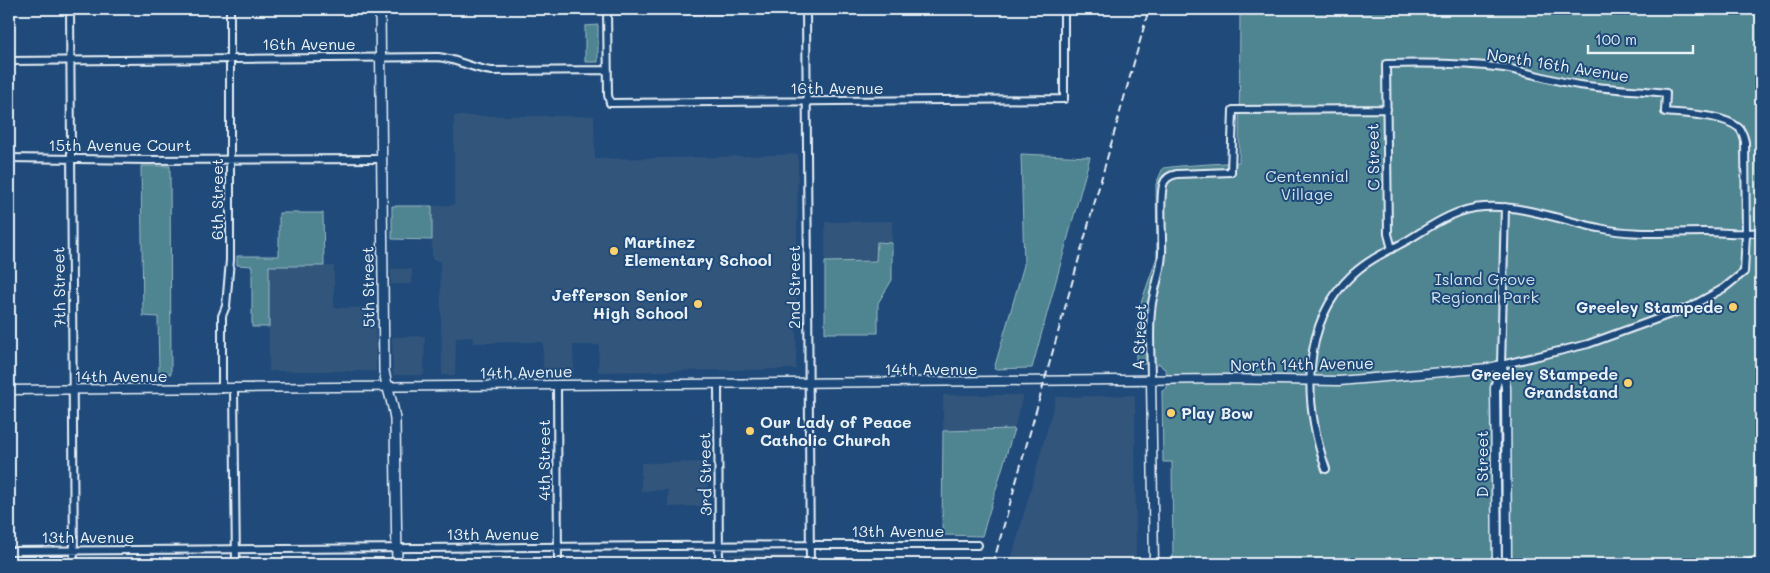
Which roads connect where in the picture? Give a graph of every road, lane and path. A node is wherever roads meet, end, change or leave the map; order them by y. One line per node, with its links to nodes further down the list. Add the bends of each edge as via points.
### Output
1 (70, 9): 10 (street, 7th Street)
2 (230, 9): 9 (street, 6th Street)
3 (380, 9): 8 (main road, 5th Street)
4 (607, 9): 5 (street); 13 (street)
5 (799, 9)
6 (806, 9): 14 (street, 2nd Street)
7 (1064, 9): 14 (street, 16th Avenue, via 1064,99)
8 (380, 57): 9 (street, 16th Avenue); 13 (street, 16th Avenue, via 449,58 492,72); 19 (main road, 5th Street)
9 (231, 58): 10 (street, 16th Avenue); 18 (street, 6th Street)
10 (70, 60): 11 (street, 16th Avenue); 17 (street, 7th Street)
11 (9, 61)
12 (1386, 64): 15 (street, C Street); 22 (street, North 16th Avenue, via 1492,67 1581,86 1666,93 1665,112 1708,116 1738,127 1743,133 1746,142)
13 (608, 70): 14 (street, 16th Avenue, via 610,103)
14 (807, 102): 29 (street, 2nd Street)
15 (1387, 109): 23 (street, C Street, via 1388,234); 25 (street, A Street, via 1233,110 1231,172 1177,174 1166,180 1163,185 1162,255 1150,320)
16 (9, 158): 17 (street, 15th Avenue Court)
17 (71, 158): 18 (street, 15th Avenue Court); 35 (street, 7th Street)
18 (230, 159): 19 (street, 15th Avenue Court); 32 (street, 6th Street, via 230,260 226,306 222,316)
19 (382, 159): 31 (main road, 5th Street, via 384,371)
20 (1505, 207): 22 (street, via 1522,208 1600,229 1624,232); 23 (street, via 1482,207 1457,213); 24 (street, D Street)
21 (1761, 232): 22 (street)
22 (1746, 234): 24 (street, North 14th Avenue, via 1744,272 1724,288 1690,307 1588,344)
23 (1392, 249): 26 (street, via 1353,274 1332,300 1313,346)
24 (1501, 365): 26 (street, North 14th Avenue, via 1339,381); 53 (street, D Street, via 1496,388); 54 (street, D Street, via 1506,387)
25 (1151, 380): 26 (street, North 14th Avenue); 27 (street, North 14th Avenue); 52 (street, A Street)
26 (1310, 380): 36 (street, via 1314,424)
27 (1043, 382): 29 (street, 14th Avenue)
28 (718, 384): 29 (street, 14th Avenue); 30 (street, 14th Avenue); 39 (street, 3rd Street)
29 (808, 384): 37 (street, 2nd Street)
30 (557, 385): 31 (street, 14th Avenue); 40 (street, 4th Street)
31 (387, 387): 33 (street, 14th Avenue); 41 (main road, 5th Street, via 395,419)
32 (222, 389): 33 (street, 14th Avenue); 35 (street, 14th Avenue)
33 (234, 389): 42 (street)
34 (9, 390): 35 (street, 14th Avenue)
35 (73, 390): 44 (street, 7th Street)
36 (1326, 468)
37 (810, 544): 38 (street, 13th Avenue); 39 (street, 13th Avenue); 51 (street, 2nd Street)
38 (978, 545)
39 (719, 546): 40 (street, 13th Avenue); 50 (street, 3rd Street)
40 (558, 547): 41 (street, 13th Avenue); 49 (street, 4th Street)
41 (396, 548): 42 (street, 13th Avenue); 48 (main road, 5th Street)
42 (236, 550): 44 (street, 13th Avenue); 47 (street)
43 (9, 551): 44 (street, 13th Avenue)
44 (74, 551): 46 (street, 7th Street)
45 (1761, 559): 55 (street)
46 (74, 564)
47 (236, 564)
48 (397, 564)
49 (558, 564)
50 (719, 564)
51 (810, 564)
52 (1154, 564)
53 (1497, 564)
54 (1507, 564)
55 (1746, 564)

